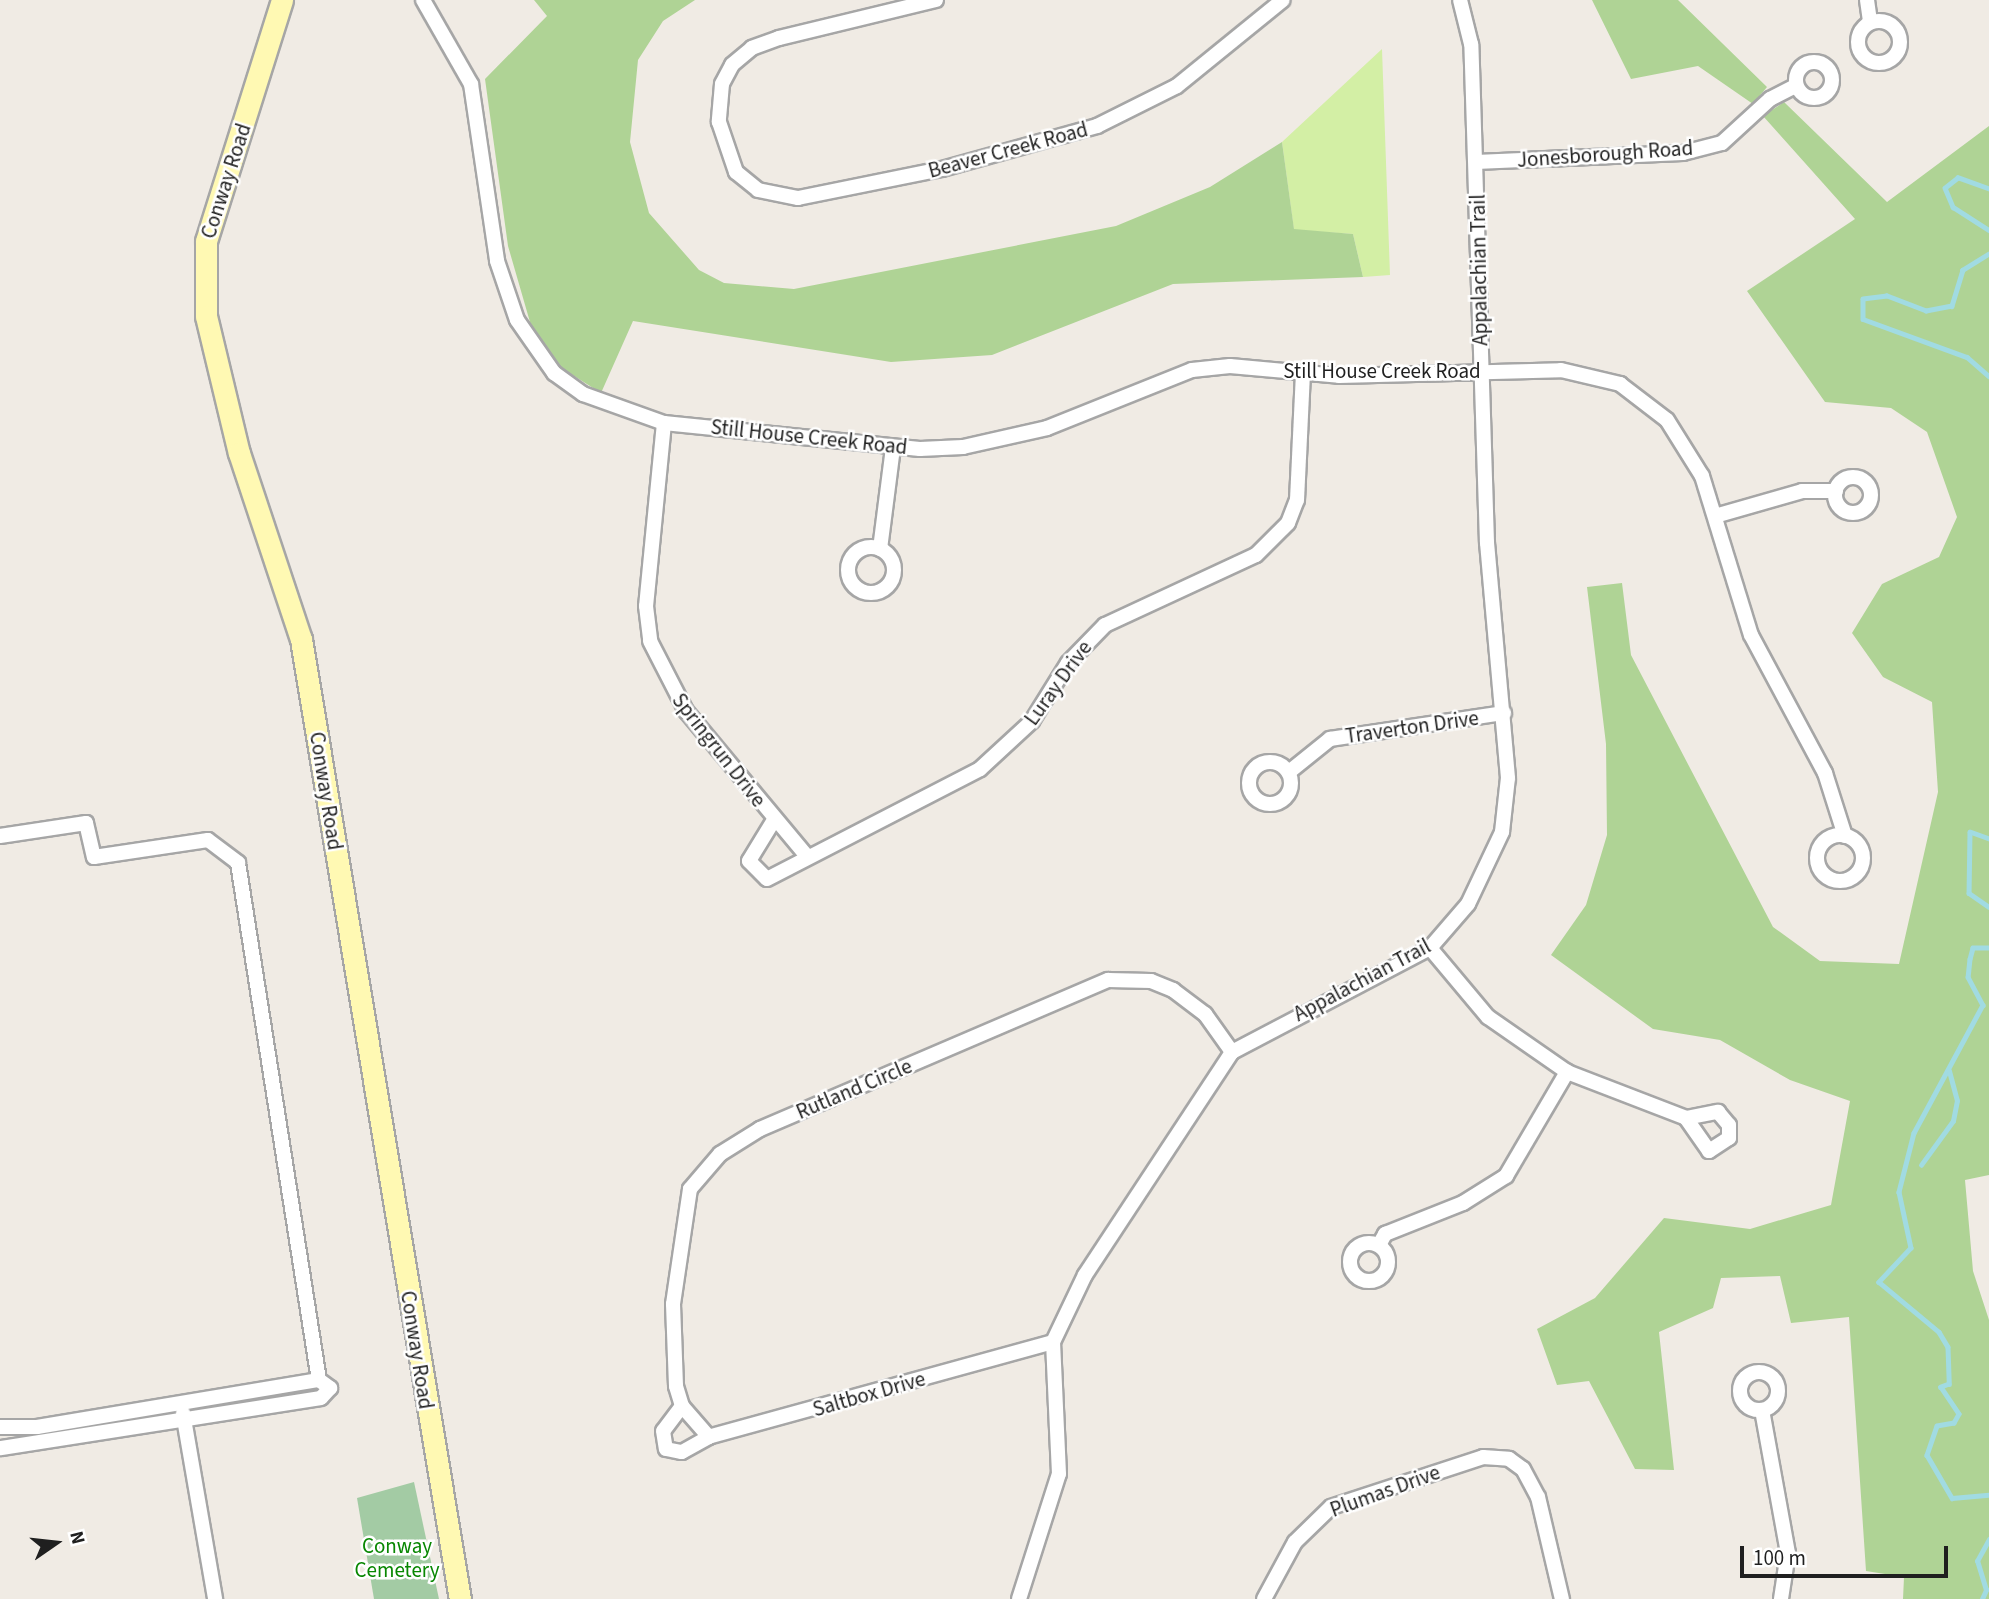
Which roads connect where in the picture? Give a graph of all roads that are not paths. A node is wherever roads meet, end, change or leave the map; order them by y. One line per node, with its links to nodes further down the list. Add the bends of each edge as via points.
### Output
1 (282, 0): 39 (street, Conway Road, via 206,241 206,316 239,453 301,639)
2 (423, 0): 13 (street, Still House Creek Road, via 471,84 497,261 517,320 554,373 583,394)
3 (936, 0): 7 (street, Beaver Creek Road, via 752,48 722,84 723,142 748,184 791,199 942,169 1128,115 1177,86)
4 (1283, 0): 7 (street, Beaver Creek Road)
5 (1460, 0): 10 (street, Appalachian Trail, via 1471,44)
6 (1867, 0): 8 (street)
7 (1264, 5)
8 (1870, 22)
9 (1796, 86): 10 (street, Jonesborough Road, via 1770,99 1723,143 1682,153)
10 (1476, 162): 11 (street, Appalachian Trail)
11 (1481, 370): 12 (street, Still House Creek Road); 16 (street, Still House Creek Road, via 1561,370 1620,384 1667,420 1689,450); 18 (street, Appalachian Trail, via 1487,543)
12 (1303, 375): 14 (street, Still House Creek Road, via 1230,366 1192,370 1033,431 963,447); 23 (street, Luray Drive, via 1297,500 1275,539 1256,555 1105,625 1068,663 1032,721 980,769)
13 (664, 423): 14 (street, Still House Creek Road); 20 (street, Springrun Drive, via 646,606 650,641 686,711)
14 (892, 447): 17 (street)
15 (1836, 491): 16 (street, via 1802,491)
16 (1715, 516): 22 (street, Still House Creek Road, via 1751,635 1825,773)
17 (880, 549)
18 (1504, 713): 19 (street, Traverton Drive, via 1330,739); 24 (street, Appalachian Trail, via 1508,778 1502,832 1468,904)
19 (1289, 772)
20 (774, 820): 23 (street, Springrun Drive); 23 (street, Luray Drive, via 750,850 760,877 779,875)
21 (0, 836): 30 (street, via 86,823 94,858 208,840 238,863)
22 (1845, 836)
23 (807, 856)
24 (1430, 948): 25 (street, Appalachian Trail); 26 (street, via 1488,1017)
25 (1232, 1052): 29 (street, Appalachian Trail, via 1085,1275); 32 (street, Rutland Circle, via 1205,1014 1172,990 1151,981 1108,980 742,1139 706,1167 682,1218 673,1304)
26 (1567, 1072): 27 (street); 28 (street, via 1506,1176 1463,1203 1385,1234)
27 (1686, 1118)
28 (1379, 1245)
29 (1053, 1342): 36 (street, Saltbox Drive); 40 (street, Appalachian Trail, via 1059,1474)
30 (319, 1380): 31 (street); 34 (street, via 330,1388 321,1398)
31 (181, 1405): 34 (street); 35 (street)
32 (682, 1406): 36 (street, Rutland Circle); 36 (street, Saltbox Drive, via 663,1431 666,1449 682,1452)
33 (1762, 1410): 43 (street, via 1788,1553)
34 (185, 1422): 37 (street); 38 (street)
35 (0, 1427)
36 (709, 1437)
37 (0, 1448)
38 (215, 1599)
39 (460, 1599)
40 (1019, 1599)
41 (1264, 1599): 42 (street, Plumas Drive, via 1295,1542 1331,1507 1483,1457 1509,1459 1522,1469 1538,1497)
42 (1562, 1599)
43 (1781, 1599)

